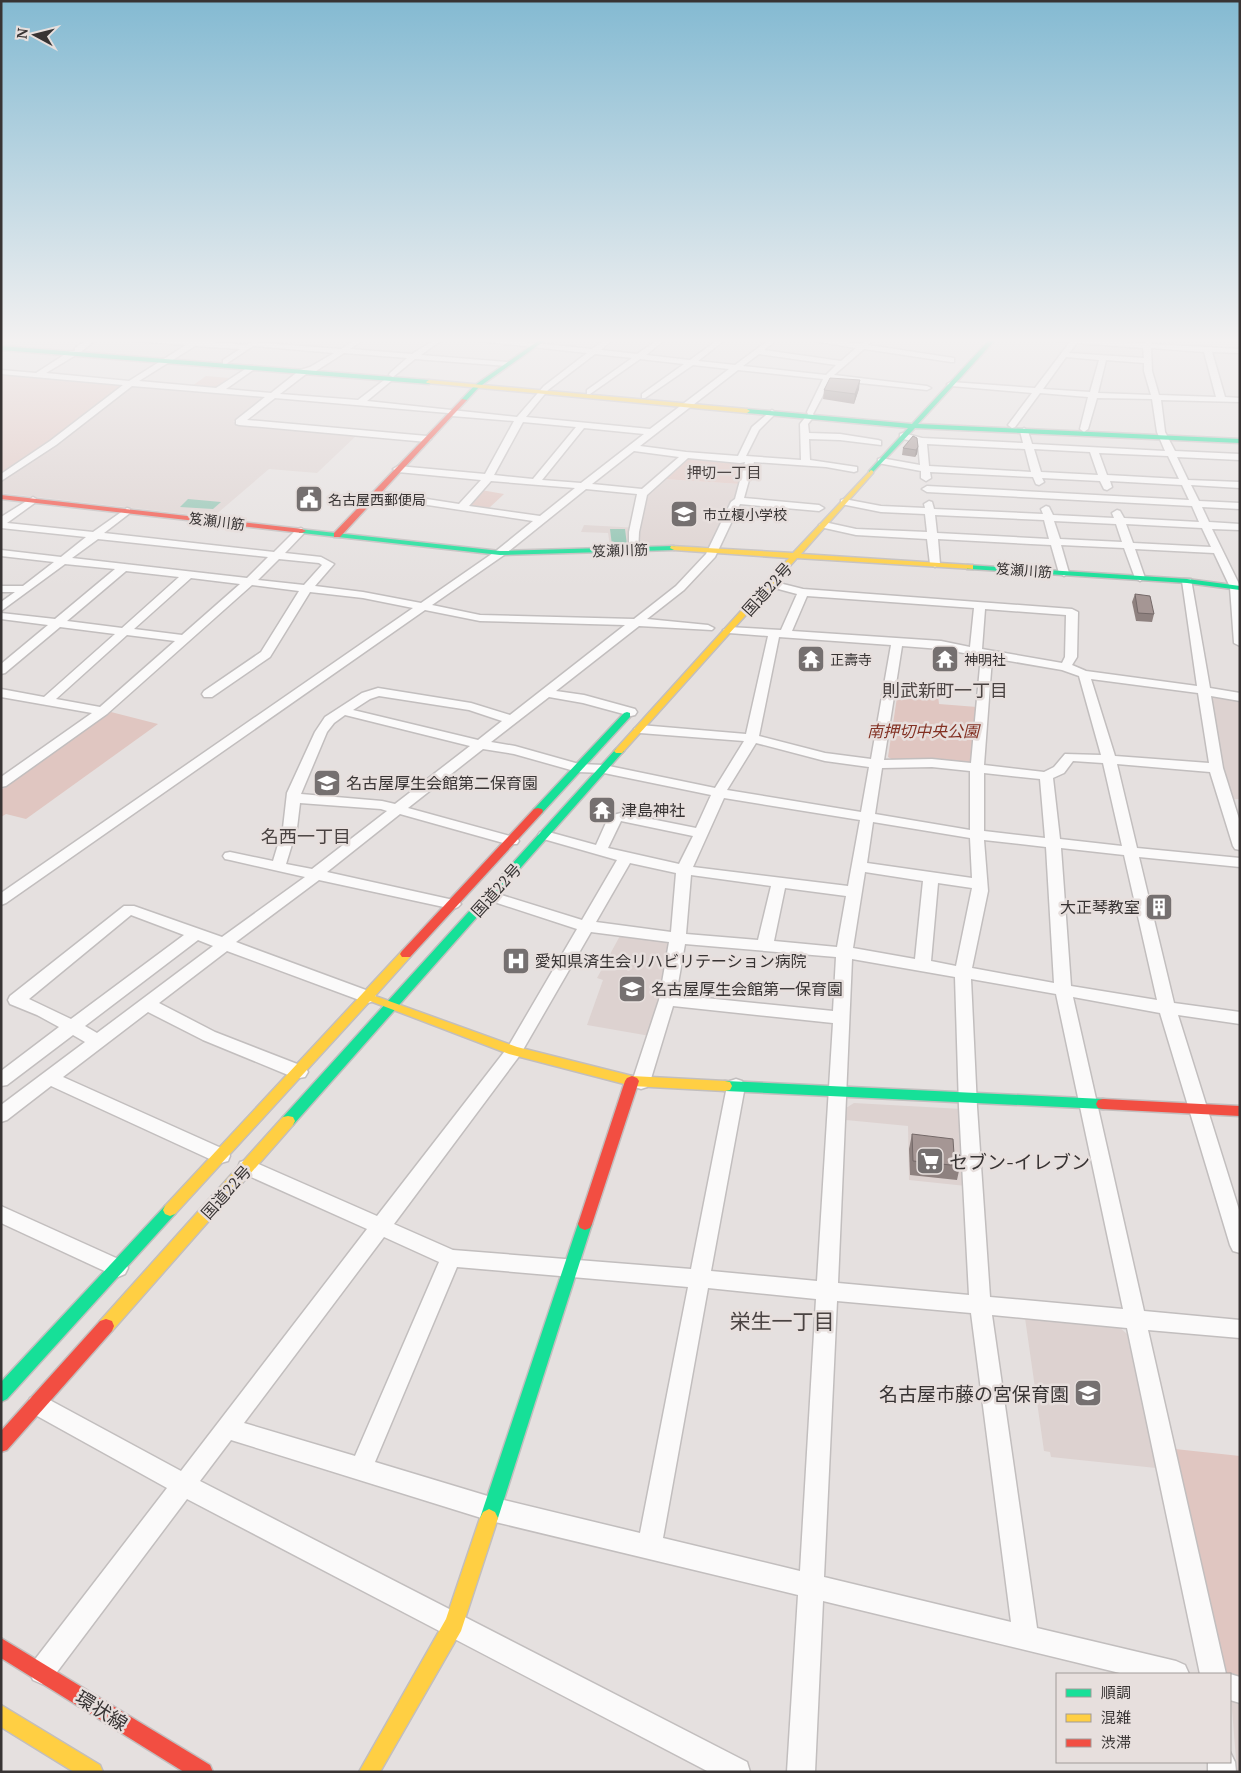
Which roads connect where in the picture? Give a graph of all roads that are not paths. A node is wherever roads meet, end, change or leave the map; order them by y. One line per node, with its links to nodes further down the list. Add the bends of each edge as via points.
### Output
1 (81, 422): 41 (street)
2 (240, 422): 24 (street)
3 (443, 422): 24 (main road)
4 (519, 422): 42 (street)
5 (548, 422): 15 (street)
6 (666, 422): 19 (street)
7 (763, 422): 34 (street, via 755,429)
8 (807, 422): 21 (street)
9 (896, 422): 27 (main road)
10 (908, 422): 14 (main road)
11 (1014, 422): 16 (street)
12 (1086, 422): 17 (street)
13 (1160, 422): 20 (street)
14 (915, 423): 16 (main road); 18 (main road); 22 (main road, 国道22号)
15 (582, 425): 19 (street); 44 (street)
16 (1012, 425): 17 (main road)
17 (1084, 429): 20 (main road)
18 (1024, 431): 20 (main road); 28 (street)
19 (654, 432): 29 (street)
20 (1162, 435): 23 (main road); 26 (main road); 31 (street)
21 (805, 436): 27 (street); 36 (street)
22 (903, 436): 25 (street); 35 (main road, 国道22号)
23 (1240, 436)
24 (427, 439): 39 (main road)
25 (922, 441): 28 (street); 38 (street)
26 (1240, 441)
27 (878, 443): 37 (main road)
28 (1028, 446): 30 (street); 40 (street)
29 (634, 448): 32 (street); 48 (street)
30 (1093, 449): 31 (street); 43 (street)
31 (1170, 453): 33 (street); 46 (street)
32 (686, 455): 34 (street); 50 (street)
33 (1240, 457)
34 (745, 460): 36 (street); 56 (street)
35 (881, 461): 38 (street); 57 (main road, 国道22号)
36 (806, 463): 37 (street)
37 (860, 463): 45 (main road)
38 (925, 469): 40 (street); 49 (street)
39 (398, 470): 42 (street); 51 (main road)
40 (1037, 475): 43 (street); 52 (street)
41 (1, 478)
42 (488, 478): 44 (street); 61 (street)
43 (1104, 478): 46 (street); 54 (street)
44 (535, 482): 48 (street)
45 (843, 482)
46 (1184, 483): 47 (street); 58 (street)
47 (1240, 485)
48 (585, 487): 50 (street); 65 (street)
49 (927, 490): 52 (street); 63 (street)
50 (643, 492): 79 (street, via 634,532)
51 (375, 494): 61 (street); 74 (main road)
52 (1042, 495): 54 (street); 64 (street)
53 (1, 496): 55 (main road, 笈瀬川筋)
54 (1111, 499): 58 (street); 66 (street)
55 (33, 500): 62 (main road, 笈瀬川筋); 68 (street)
56 (739, 500): 59 (street); 80 (street)
57 (844, 502): 63 (street, via 881,509); 69 (main road, 国道22号)
58 (1194, 503): 60 (street); 70 (street)
59 (822, 505): 67 (main road)
60 (1240, 506)
61 (462, 507): 65 (street)
62 (127, 511): 72 (main road, 笈瀬川筋); 73 (street)
63 (930, 511): 64 (street); 75 (street)
64 (1048, 517): 66 (street); 77 (street)
65 (543, 520): 83 (street)
66 (1119, 521): 70 (street); 78 (street)
67 (805, 522)
68 (1, 523): 73 (street)
69 (824, 525): 75 (street, via 856,532); 85 (main road, 国道22号)
70 (1205, 525): 71 (street); 81 (street)
71 (1240, 527)
72 (302, 531): 74 (main road, 笈瀬川筋); 86 (street)
73 (95, 535): 86 (street); 87 (street)
74 (337, 535): 83 (main road, 笈瀬川筋)
75 (932, 536): 77 (street); 88 (street)
76 (787, 542): 84 (main road, 国道22号)
77 (1056, 542): 78 (street); 91 (street)
78 (1128, 546): 81 (street); 93 (street)
79 (634, 550): 80 (main road, 笈瀬川筋); 83 (main road, 笈瀬川筋)
80 (714, 550): 84 (main road, 笈瀬川筋); 106 (street, via 680,588)
81 (1217, 550): 97 (street)
82 (1, 553): 87 (street)
83 (500, 553): 103 (street)
84 (776, 554): 85 (main road, 笈瀬川筋); 90 (main road, 国道22号)
85 (797, 555): 88 (main road, 笈瀬川筋); 96 (main road, 国道22号)
86 (276, 556): 95 (street); 100 (street, via 321,560 330,564)
87 (63, 560): 89 (street); 99 (street)
88 (935, 564): 91 (main road, 笈瀬川筋)
89 (124, 567): 92 (street); 107 (street)
90 (764, 567)
91 (1064, 573): 93 (main road, 笈瀬川筋)
92 (188, 575): 95 (street); 110 (street)
93 (1140, 578): 94 (main road, 笈瀬川筋)
94 (1187, 581): 97 (main road, 笈瀬川筋); 120 (street)
95 (249, 582): 100 (street); 112 (street)
96 (771, 584): 101 (street); 109 (main road, 国道22号)
97 (1237, 588): 115 (street)
98 (1, 589): 99 (street)
99 (26, 589): 104 (street)
100 (306, 589): 103 (street, via 363,595); 123 (street, via 266,654)
101 (803, 592): 102 (street); 111 (street)
102 (980, 604): 116 (street); 117 (street, via 1072,612 1072,657)
103 (421, 607): 106 (street, via 480,618); 166 (street)
104 (1, 608)
105 (1, 616): 107 (street)
106 (637, 622): 108 (street); 122 (street)
107 (57, 623): 110 (street); 118 (street)
108 (711, 625): 113 (main road)
109 (729, 630): 111 (street); 130 (main road, 国道22号)
110 (123, 632): 112 (street); 125 (street)
111 (780, 635): 114 (street); 131 (street)
112 (184, 640): 127 (street)
113 (695, 642)
114 (897, 643): 116 (street); 134 (street)
115 (1240, 643)
116 (982, 651): 117 (street); 136 (street)
117 (1064, 667): 119 (street)
118 (1, 670)
119 (1084, 674): 120 (street); 133 (street)
120 (1204, 690): 124 (street); 137 (street)
121 (1, 693): 125 (street)
122 (546, 693): 126 (street); 129 (street)
123 (208, 694)
124 (1240, 697)
125 (47, 701): 127 (street)
126 (634, 708): 135 (main road, 国道22号)
127 (103, 710): 140 (street)
128 (342, 711): 129 (street, via 378,692 471,707); 132 (street); 142 (street, via 329,720 321,732)
129 (513, 720): 132 (street)
130 (640, 729): 131 (street); 138 (main road, 国道22号)
131 (752, 738): 134 (street, via 825,757); 141 (street)
132 (482, 745): 135 (street, via 515,750); 144 (street)
133 (1109, 760): 137 (street); 139 (street, via 1070,757 1059,770); 152 (street)
134 (876, 764): 136 (street, via 932,763); 145 (street)
135 (578, 768): 138 (street); 149 (main road, 国道22号)
136 (977, 768): 139 (street); 148 (street)
137 (1216, 768): 143 (street)
138 (604, 769): 141 (street); 147 (main road, 国道22号)
139 (1046, 776): 150 (street)
140 (1, 782)
141 (719, 793): 145 (street); 146 (street)
142 (293, 798): 144 (street); 157 (street, via 290,828)
143 (1233, 801): 151 (street)
144 (399, 809): 149 (street); 160 (street)
145 (868, 818): 148 (street); 158 (street)
146 (701, 833): 153 (street, via 621,817 614,819); 159 (street)
147 (545, 835): 153 (street); 165 (main road, 国道22号)
148 (977, 835): 150 (street); 163 (street)
149 (512, 841): 167 (main road, 国道22号)
150 (1053, 843): 152 (street); 176 (street)
151 (1240, 846)
152 (1130, 850): 156 (street); 181 (street)
153 (600, 851): 155 (street)
154 (230, 856): 157 (street)
155 (626, 858): 159 (street); 168 (street)
156 (1240, 863)
157 (278, 867): 160 (street)
158 (860, 867): 161 (street); 164 (street)
159 (684, 870): 162 (street); 170 (street)
160 (315, 874): 167 (street); 171 (street)
161 (931, 877): 163 (street); 174 (street)
162 (779, 882): 164 (street); 172 (street)
163 (980, 884): 175 (street)
164 (855, 892): 173 (street)
165 (490, 896): 168 (street); 180 (main road, 国道22号)
166 (1, 900)
167 (453, 904): 177 (main road, 国道22号)
168 (586, 926): 170 (street); 186 (street)
169 (196, 934): 171 (street); 184 (street); 184 (street, via 129,910 16,1000)
170 (678, 938): 172 (street); 178 (street)
171 (223, 944): 177 (street); 179 (street)
172 (765, 946): 173 (street)
173 (844, 953): 174 (street); 182 (street)
174 (923, 964): 175 (street)
175 (963, 971): 176 (street); 193 (street)
176 (1063, 989): 181 (street); 194 (street)
177 (368, 997): 180 (main road); 187 (main road, 国道22号)
178 (667, 1000): 182 (street); 190 (street)
179 (147, 1004): 185 (street); 187 (street, via 209,1036)
180 (391, 1007): 186 (main road); 199 (main road, 国道22号)
181 (1167, 1008): 183 (street); 195 (street)
182 (841, 1018): 192 (street)
183 (1240, 1018)
184 (73, 1026): 185 (street); 189 (street)
185 (98, 1041): 188 (street)
186 (514, 1051): 190 (main road); 201 (street)
187 (299, 1072): 198 (main road, 国道22号)
188 (49, 1078): 197 (street); 198 (street)
189 (1, 1080)
190 (637, 1081): 191 (main road); 204 (main road)
191 (736, 1086): 192 (main road); 206 (street)
192 (838, 1092): 193 (main road); 207 (street)
193 (968, 1098): 194 (main road); 208 (street)
194 (1088, 1104): 195 (main road); 209 (street)
195 (1199, 1109): 196 (main road); 202 (street)
196 (1240, 1111)
197 (1, 1115)
198 (221, 1156): 205 (main road, 国道22号)
199 (247, 1167): 201 (street); 212 (main road, 国道22号)
200 (1, 1214): 205 (street)
201 (380, 1226): 203 (street); 213 (street)
202 (1240, 1244)
203 (451, 1258): 204 (street); 215 (street)
204 (571, 1267): 206 (street); 217 (main road)
205 (118, 1268): 211 (main road, 国道22号)
206 (700, 1279): 207 (street); 218 (street)
207 (828, 1291): 208 (street); 219 (street)
208 (980, 1305): 209 (street); 221 (street)
209 (1135, 1319): 210 (street); 225 (street)
210 (1240, 1329)
211 (2, 1391)
212 (36, 1404): 214 (main road, 国道22号); 216 (street)
213 (227, 1428): 215 (street); 216 (street)
214 (1, 1444)
215 (360, 1470): 217 (street)
216 (184, 1485): 220 (street); 223 (street)
217 (491, 1509): 218 (street); 220 (main road)
218 (649, 1547): 219 (street)
219 (811, 1586): 221 (street); 231 (street)
220 (454, 1624): 229 (main road); 230 (street)
221 (1026, 1638): 224 (street)
222 (1, 1648): 223 (main road, 環状線)
223 (41, 1672): 228 (main road, 環状線)
224 (1172, 1673)
225 (1213, 1673)
226 (3, 1718): 227 (main road)
227 (93, 1772)
228 (203, 1772)
229 (369, 1772)
230 (737, 1772)
231 (801, 1772)

